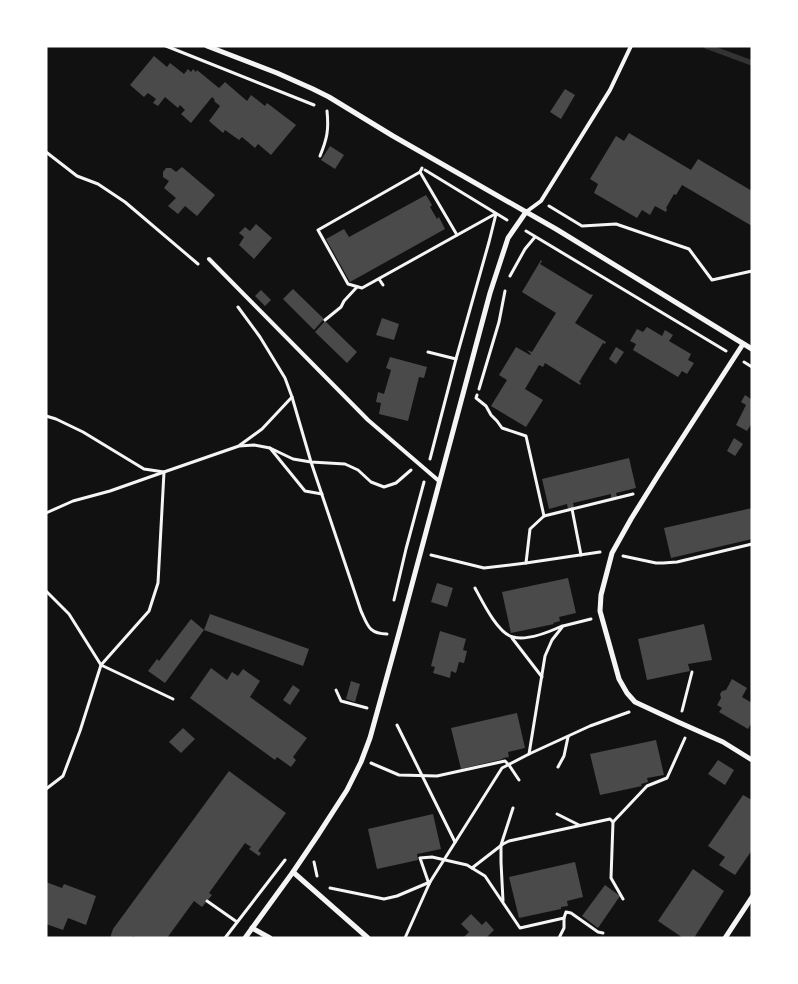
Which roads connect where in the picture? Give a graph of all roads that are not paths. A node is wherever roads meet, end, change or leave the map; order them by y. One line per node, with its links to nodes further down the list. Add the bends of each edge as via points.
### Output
1 (207, 46): 3 (street, via 313,89)
2 (631, 46): 3 (lane, via 610,90 541,201)
3 (526, 212): 5 (street); 7 (street, via 508,238 490,293)
4 (209, 259): 7 (lane, via 368,420)
5 (743, 344): 6 (street); 8 (street, via 612,553 600,611 619,679 635,702 723,742)
6 (752, 350)
7 (439, 481): 9 (street, via 370,738 347,790)
8 (752, 760)
9 (293, 872): 11 (street); 14 (street)
10 (752, 897): 15 (street)
11 (252, 928): 12 (street); 13 (street)
12 (245, 938)
13 (270, 938)
14 (368, 938)
15 (725, 938)

